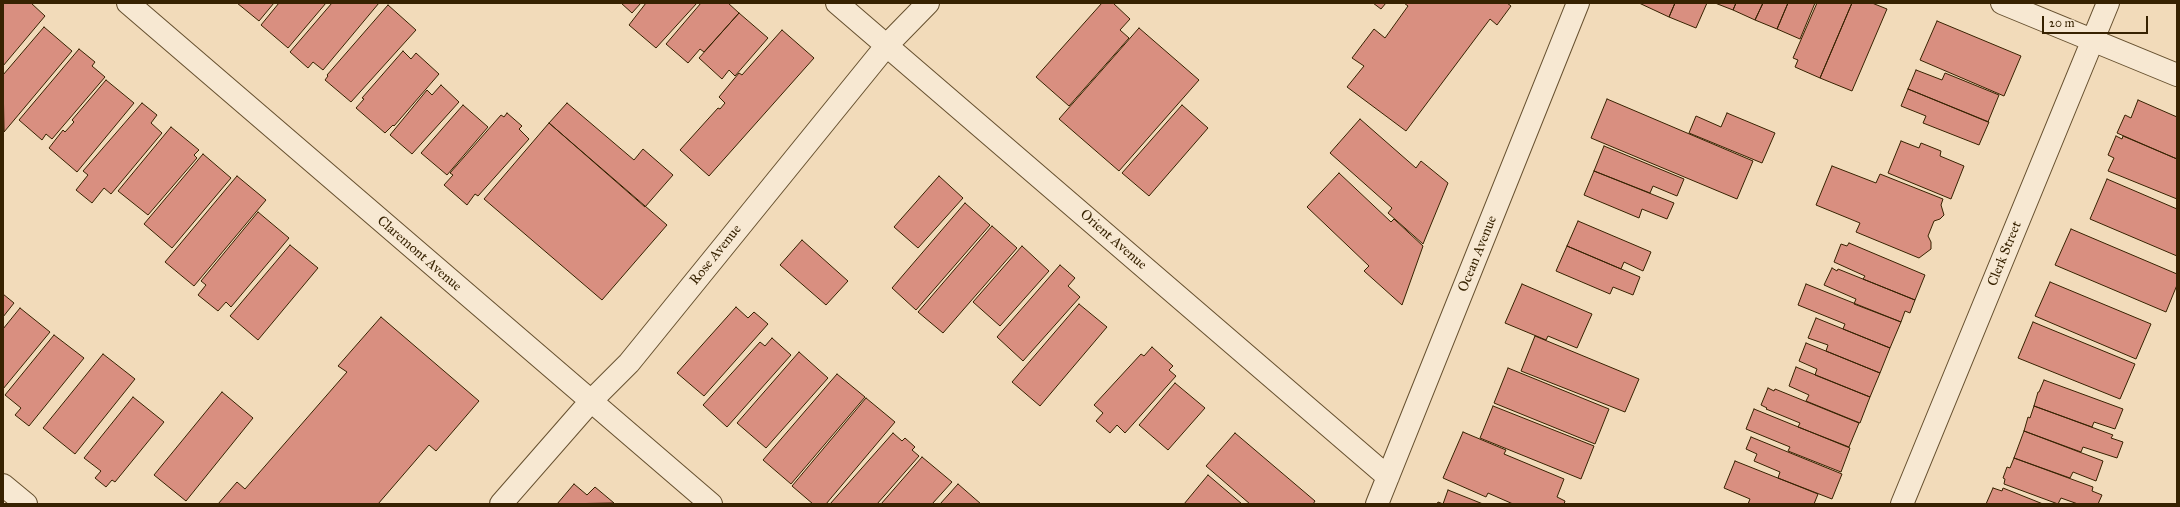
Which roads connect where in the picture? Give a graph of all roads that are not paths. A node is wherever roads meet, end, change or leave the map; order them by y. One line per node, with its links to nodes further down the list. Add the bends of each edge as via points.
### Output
1 (128, 3): 10 (street, Claremont Avenue)
2 (837, 3): 8 (street, Orient Avenue)
3 (928, 3): 8 (street, Rose Avenue)
4 (1578, 3): 11 (street, Ocean Avenue)
5 (2002, 3): 7 (street)
6 (2108, 3): 7 (street, Clerk Street)
7 (2093, 40): 9 (street); 17 (street, Clerk Street)
8 (887, 45): 10 (street, Rose Avenue, via 629,363); 11 (street, Orient Avenue)
9 (2177, 75)
10 (591, 401): 14 (street, Rose Avenue); 15 (street, Claremont Avenue)
11 (1388, 477): 16 (street, Ocean Avenue)
12 (3, 485): 13 (street)
13 (26, 504)
14 (501, 504)
15 (711, 504)
16 (1376, 504)
17 (1902, 504)

